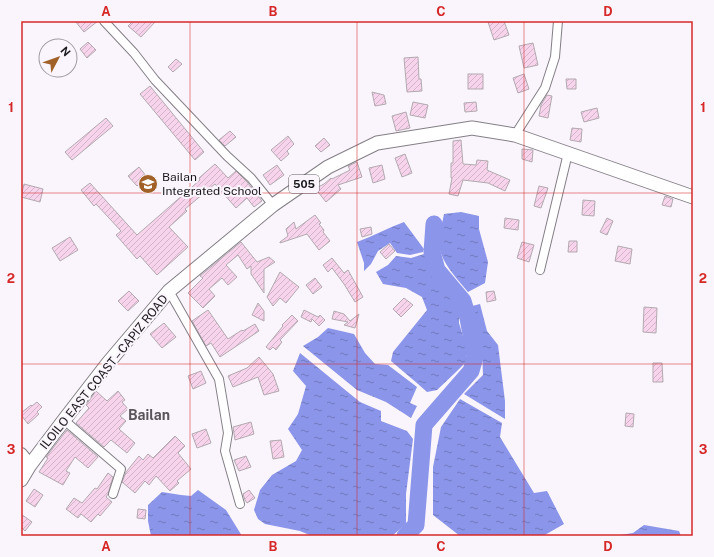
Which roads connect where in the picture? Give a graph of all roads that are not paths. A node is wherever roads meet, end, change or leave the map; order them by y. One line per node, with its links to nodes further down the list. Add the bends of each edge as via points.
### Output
1 (104, 21): 6 (street, via 160,85 251,178)
2 (558, 21): 3 (street, via 555,57 545,88)
3 (515, 135): 4 (main road, ILOILO EAST COAST – CAPIZ ROAD / 505); 6 (main road, ILOILO EAST COAST – CAPIZ ROAD / 505, via 472,128 377,142 328,167)
4 (568, 154): 5 (main road, ILOILO EAST COAST – CAPIZ ROAD / 505); 7 (street)
5 (693, 197)
6 (273, 205): 8 (main road, ILOILO EAST COAST – CAPIZ ROAD / 505)
7 (540, 270)
8 (169, 291): 9 (main road, ILOILO EAST COAST – CAPIZ ROAD / 505); 13 (street, via 219,379 228,433 225,451)
9 (64, 420): 11 (main road, ILOILO EAST COAST – CAPIZ ROAD / 505); 12 (street, via 121,469)
10 (21, 454): 11 (main road)
11 (25, 471)
12 (113, 494)
13 (240, 504)

